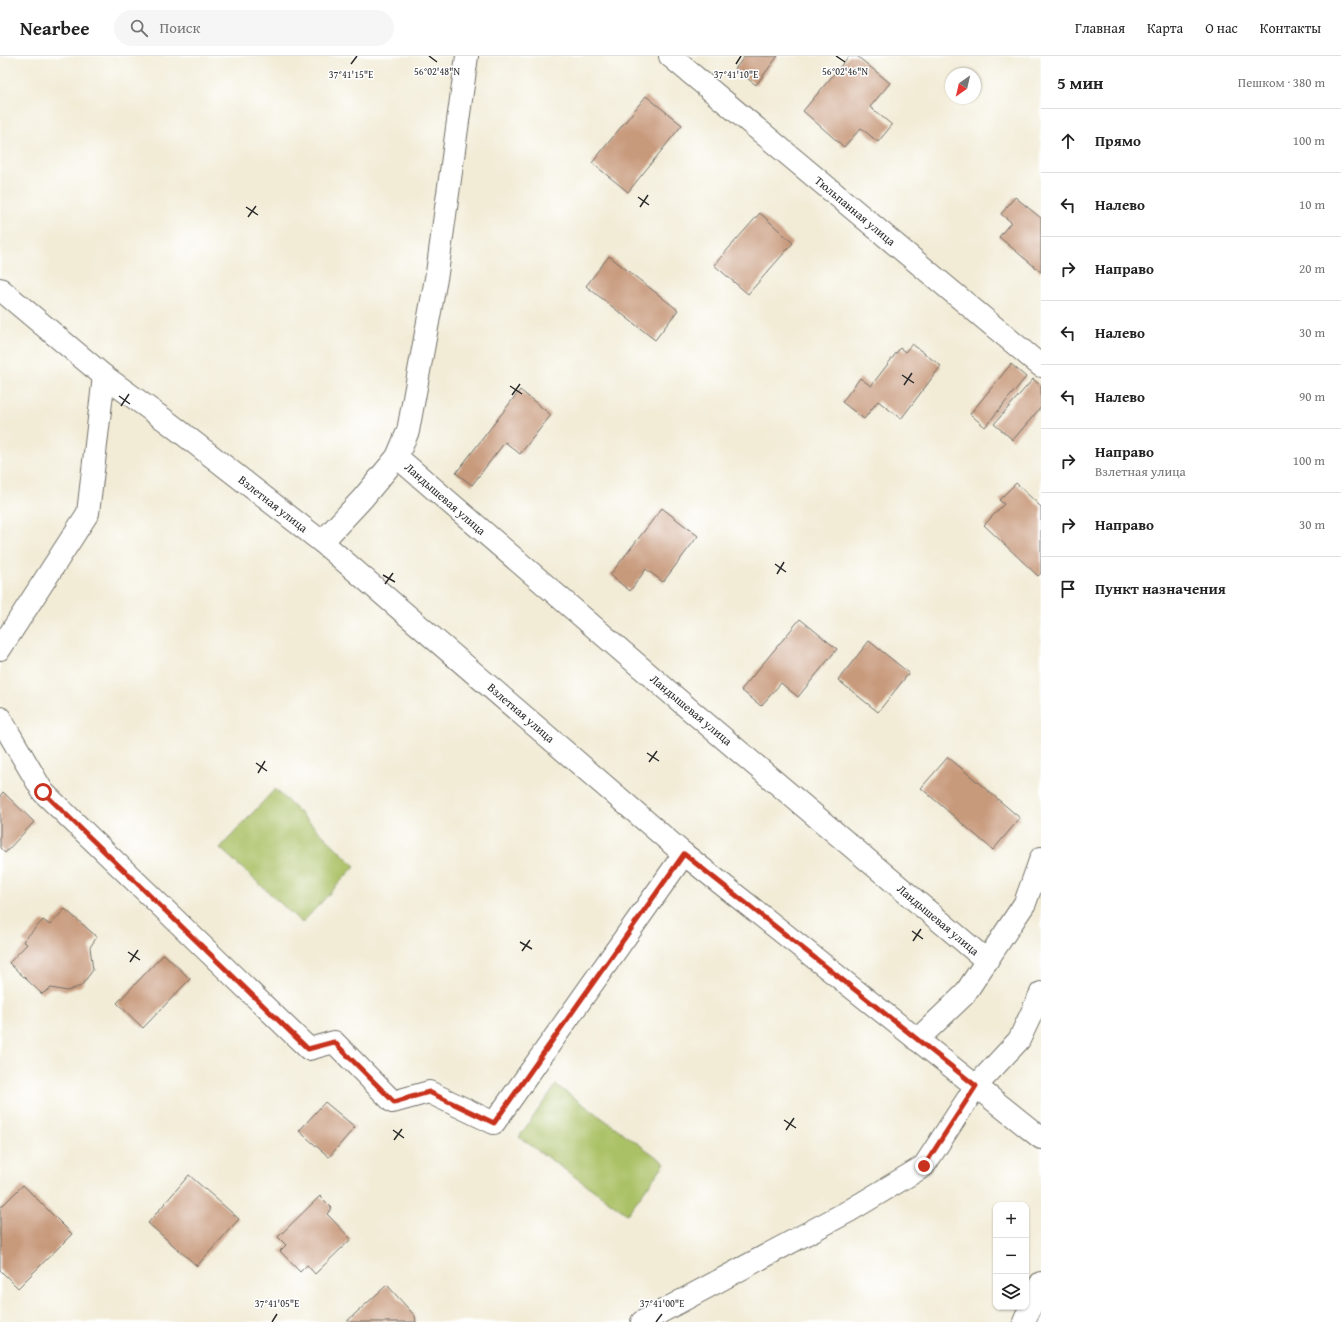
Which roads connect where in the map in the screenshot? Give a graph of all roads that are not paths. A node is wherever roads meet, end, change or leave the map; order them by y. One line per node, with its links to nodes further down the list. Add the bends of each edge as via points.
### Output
1 (467, 56): 6 (street, via 437,273 408,431)
2 (670, 56): 4 (street, Тюльпанная улица)
3 (0, 289): 5 (street, Взлетная улица)
4 (1041, 366)
5 (104, 376): 7 (street, Взлетная улица); 8 (street, via 88,513)
6 (397, 457): 7 (street); 12 (street, Ландышевая улица)
7 (322, 542): 10 (street, Взлетная улица)
8 (0, 649)
9 (0, 718): 10 (street, via 43,792 308,1049 334,1042 394,1102 429,1092 494,1123)
10 (684, 854): 14 (street, Взлетная улица)
11 (1041, 858): 12 (street, via 1025,903)
12 (987, 961): 14 (street, via 964,995)
13 (1041, 993): 15 (street, via 1019,1040)
14 (917, 1040): 15 (street, Взлетная улица)
15 (976, 1086): 16 (street, Взлетная улица); 18 (street, via 924,1166 849,1211)
16 (1041, 1138)
17 (1041, 1283): 19 (street)
18 (642, 1322)
19 (1024, 1322)

